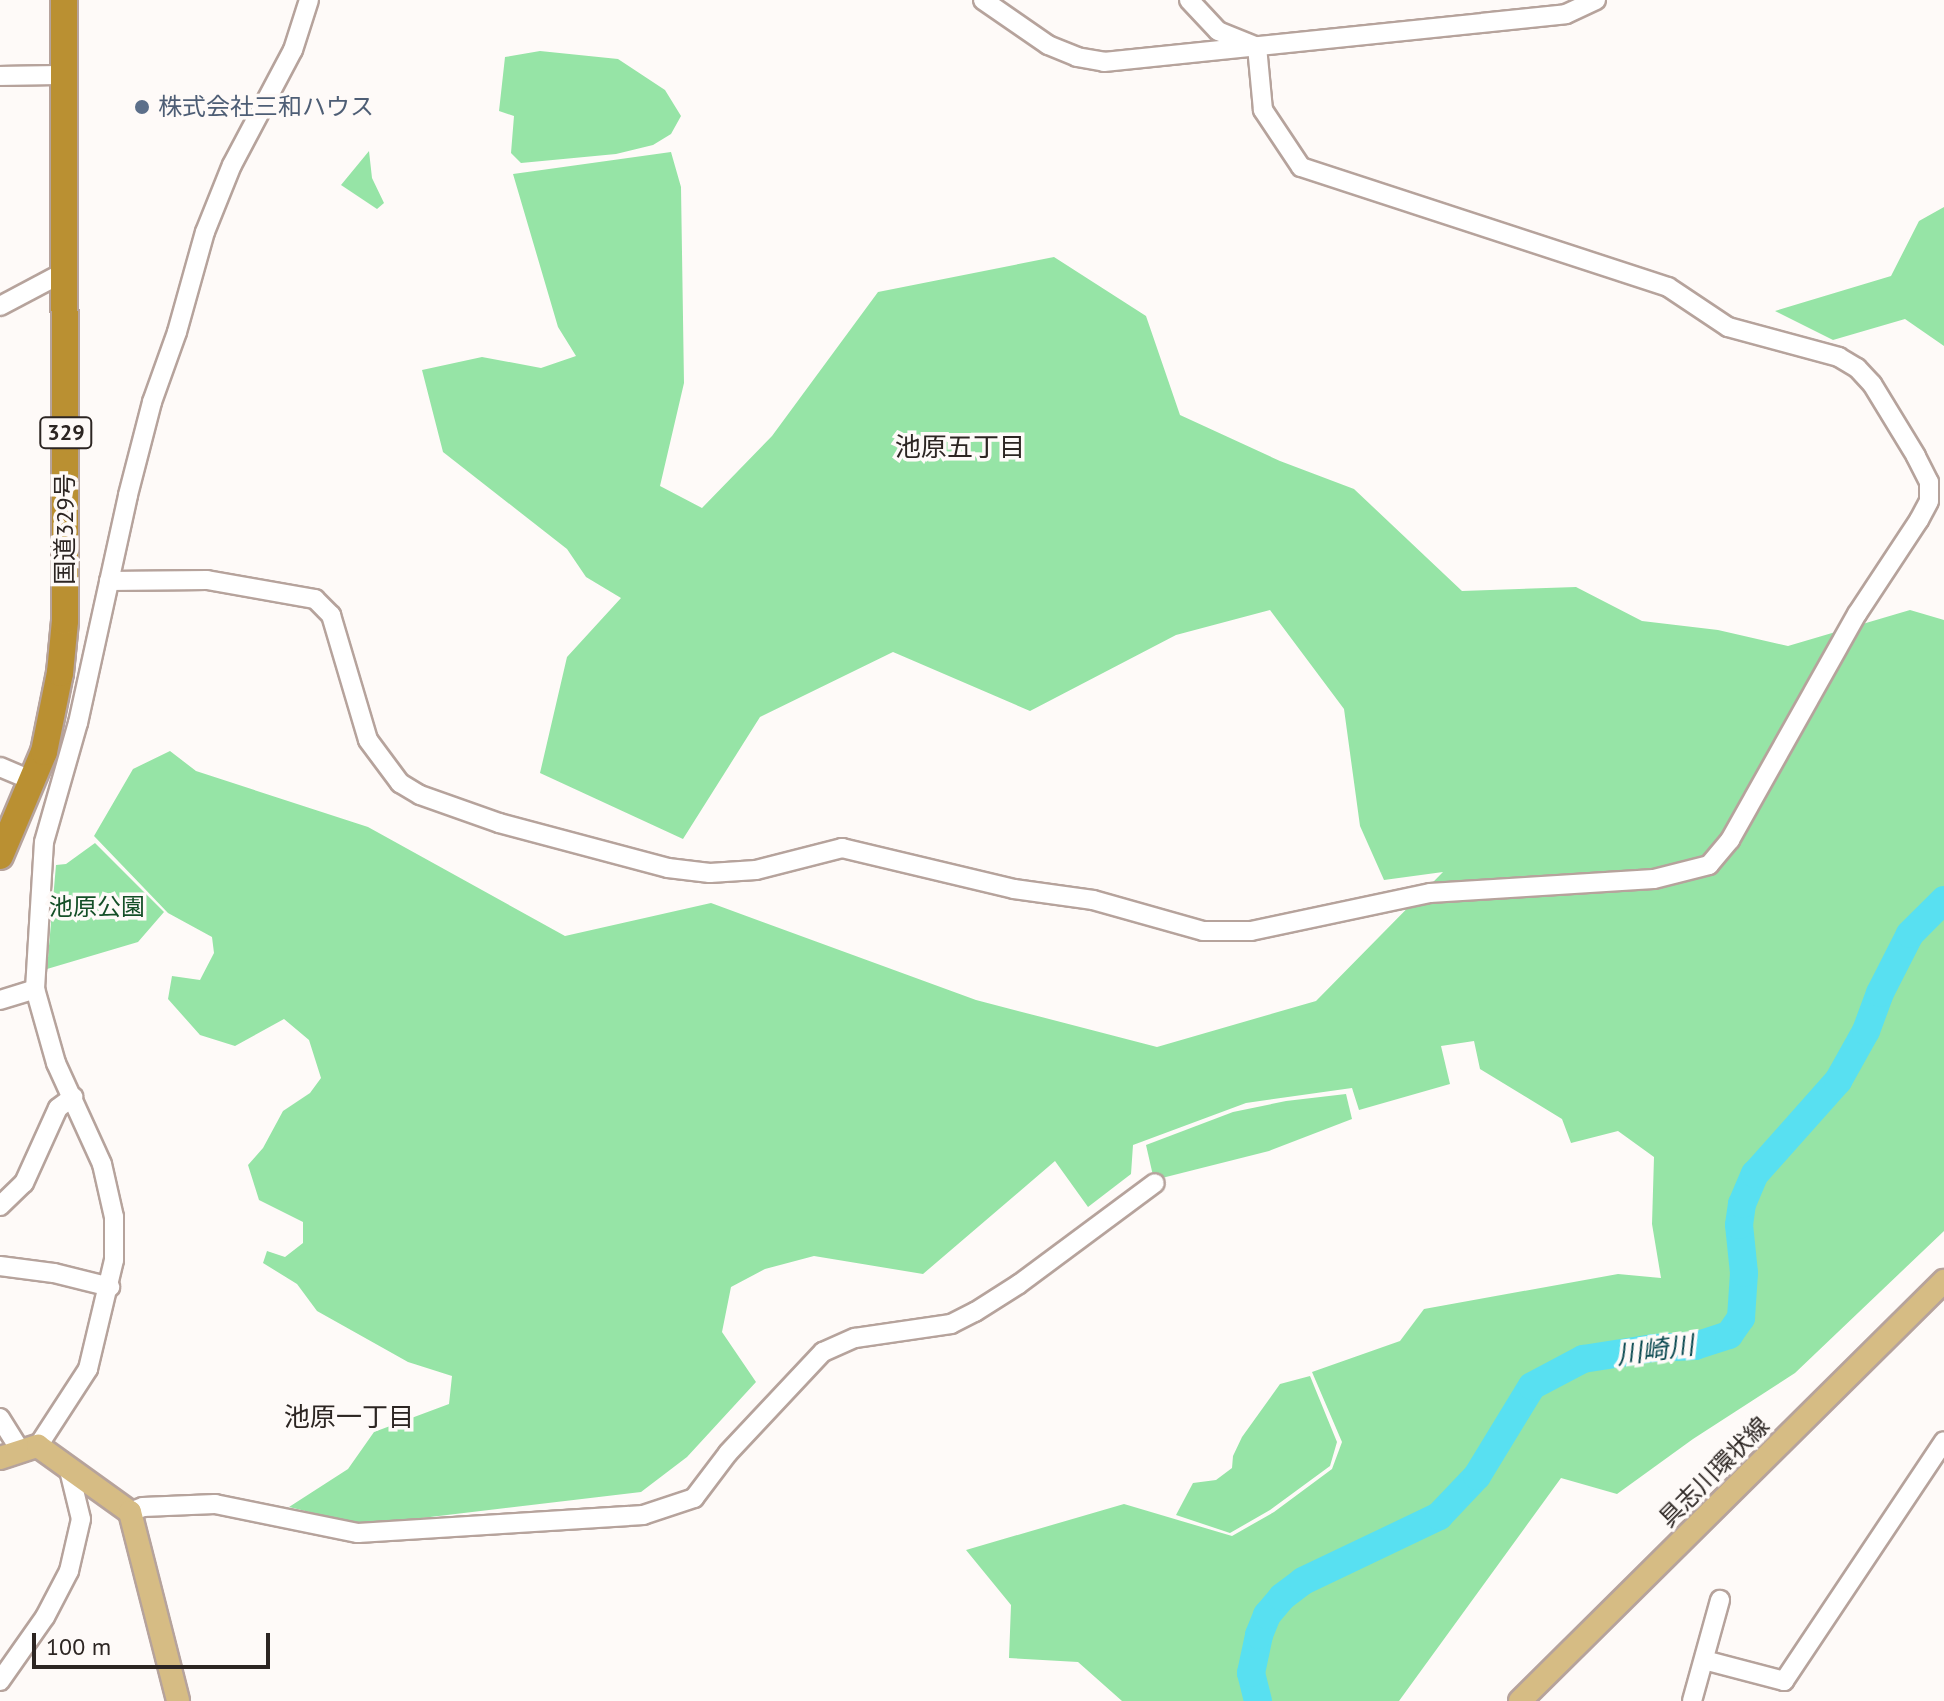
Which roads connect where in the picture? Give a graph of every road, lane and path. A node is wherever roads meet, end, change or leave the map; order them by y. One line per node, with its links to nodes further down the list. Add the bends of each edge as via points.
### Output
1 (64, 0): 7 (highway, 国道329号 / 329)
2 (309, 0): 11 (street, via 293,50 232,165 205,232 152,402)
3 (983, 0): 6 (street, via 1048,45 1104,62)
4 (1189, 0): 6 (street, via 1218,31)
5 (1596, 0): 6 (street, via 1566,14)
6 (1257, 47): 11 (street, via 1263,110 1301,167 1668,287 1728,327 1839,357 1872,384 1916,456 1929,482 1929,501 1857,614 1730,840 1709,865 1654,879 1430,893 1251,931 1203,931 1093,900 1014,889 842,848 756,870 710,873 668,868 499,823 433,801 400,783 368,740 331,615 315,599 207,580)
7 (64, 75): 8 (street); 9 (highway, 国道329号 / 329)
8 (0, 76)
9 (66, 271): 10 (street); 12 (highway, 国道329号 / 329, via 65,621)
10 (0, 306)
11 (109, 581): 13 (street)
12 (52, 721): 13 (street); 15 (highway, 国道329号 / 329)
13 (78, 723): 17 (street, via 44,842)
14 (0, 767): 15 (street)
15 (33, 781): 16 (highway, 国道329号 / 329)
16 (0, 856)
17 (35, 989): 18 (street); 19 (street, via 56,1063)
18 (0, 1000)
19 (73, 1097): 21 (street, via 58,1108 24,1183); 24 (street, via 102,1164 114,1217)
20 (1155, 1183): 29 (street, via 1019,1284 963,1318 928,1329 855,1338 823,1352 728,1453 694,1498 643,1515 358,1533 215,1504)
21 (0, 1206)
22 (0, 1266): 24 (street)
23 (1944, 1281): 34 (main road, 具志川環状線)
24 (110, 1287): 27 (street, via 88,1369)
25 (0, 1418): 27 (street)
26 (1944, 1441): 31 (street, via 1784,1681)
27 (20, 1452): 28 (main road)
28 (69, 1470): 29 (main road); 32 (street, via 81,1519 64,1586)
29 (130, 1512): 33 (main road)
30 (1720, 1600): 31 (street)
31 (1704, 1660): 35 (street)
32 (0, 1681)
33 (178, 1701)
34 (1520, 1701)
35 (1692, 1701)

